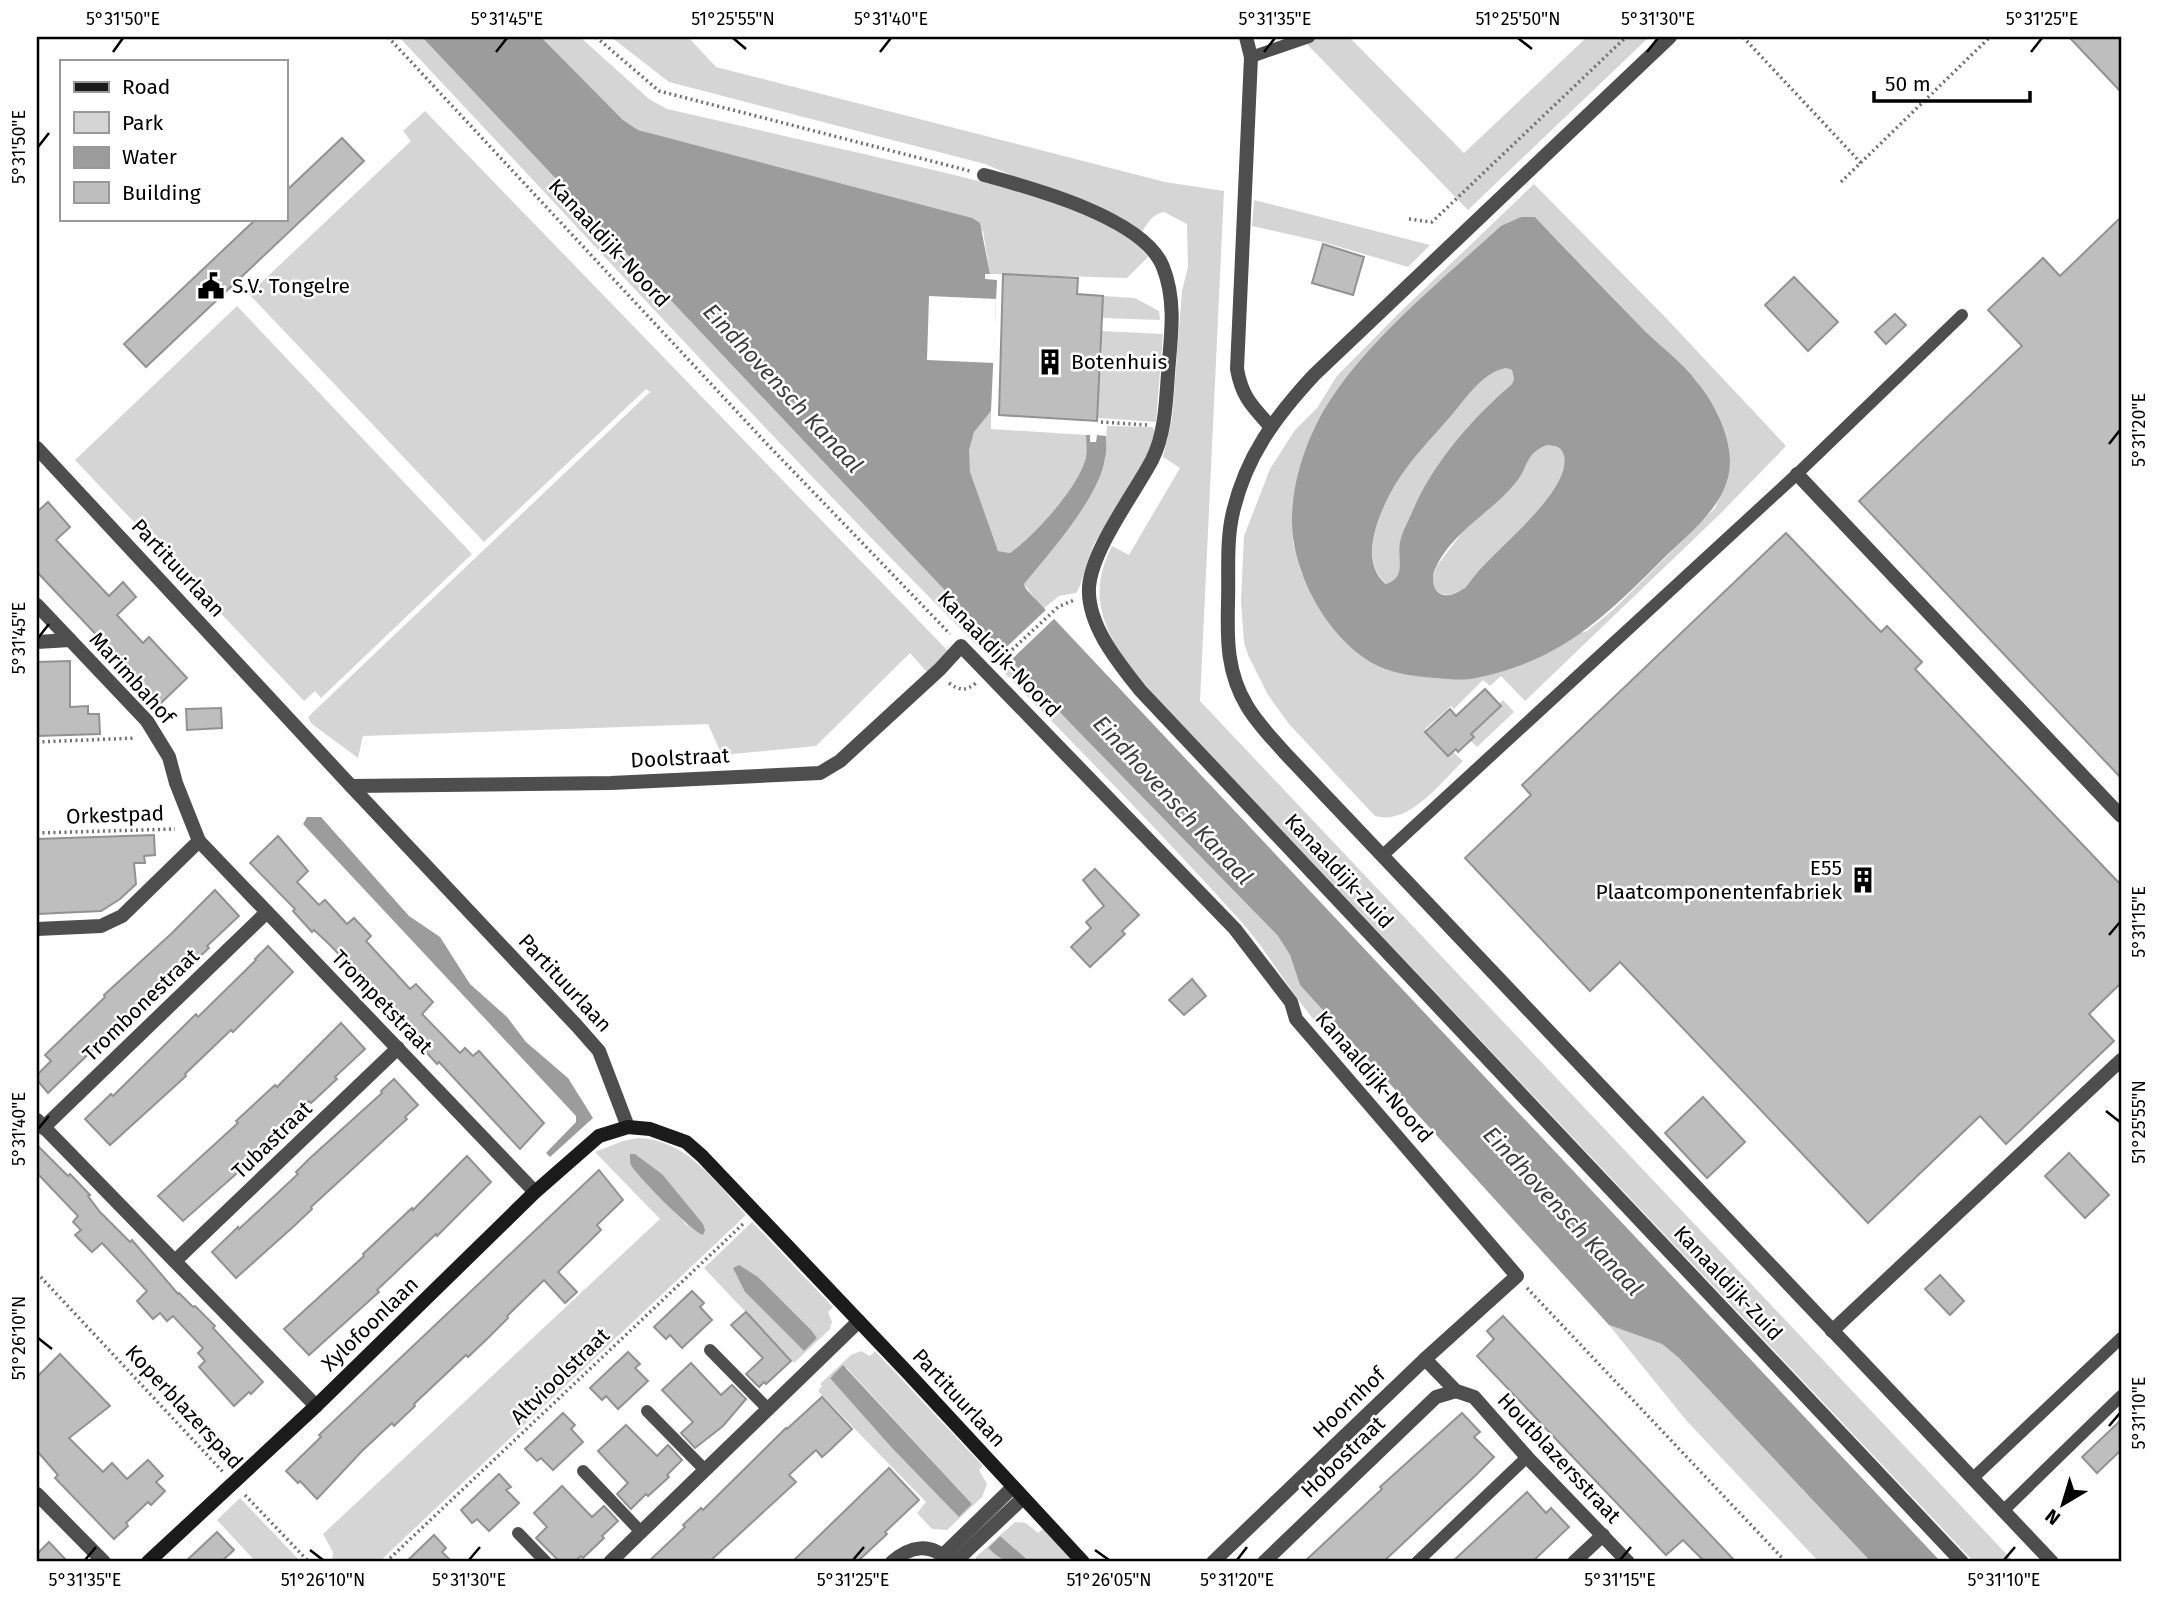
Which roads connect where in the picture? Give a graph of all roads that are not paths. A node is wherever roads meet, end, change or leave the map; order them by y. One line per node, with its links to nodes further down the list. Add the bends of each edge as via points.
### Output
1 (1246, 37): 4 (street)
2 (1308, 37): 4 (lane)
3 (1670, 37): 7 (street, via 1314,375)
4 (1251, 57): 7 (street, via 1237,369 1240,388)
5 (984, 175): 61 (street, Kanaaldijk-Zuid, via 1049,194 1122,225 1148,244 1162,264 1171,291 1163,425 1154,457 1103,546 1089,586 1100,632 1128,674)
6 (1962, 315): 9 (lane)
7 (1270, 426): 18 (street, via 1250,464 1233,513 1227,650 1236,684 1258,722)
8 (37, 448): 15 (street, Partituurlaan)
9 (1797, 474): 16 (street); 18 (lane)
10 (37, 605): 11 (street, Marimbahof)
11 (70, 640): 12 (street, Marimbahof); 14 (street, Marimbahof, via 148,721 169,757)
12 (37, 642)
13 (961, 646): 15 (street, Doolstraat, via 840,761 820,773 611,783); 27 (street, Kanaaldijk-Noord, via 1235,929 1291,1002 1296,1019)
14 (176, 783): 17 (street, Trompetstraat)
15 (351, 786): 24 (street, Partituurlaan, via 599,1051)
16 (2121, 816)
17 (197, 834): 19 (street, Trompetstraat); 20 (street, via 122,916 101,926)
18 (1383, 855): 29 (street)
19 (267, 912): 21 (street, Trompetstraat); 23 (street, Trombonestraat)
20 (37, 929)
21 (397, 1048): 25 (street, Trompetstraat); 26 (street, Tubastraat)
22 (2121, 1060): 29 (street)
23 (40, 1124): 26 (street)
24 (628, 1127): 25 (street, Xylofoonlaan, via 599,1136); 28 (street, Partituurlaan, via 687,1142)
25 (535, 1192): 35 (street, Xylofoonlaan)
26 (175, 1261): 35 (street)
27 (1517, 1276): 32 (street, Hoornhof)
28 (859, 1321): 36 (street); 42 (street, Partituurlaan)
29 (1832, 1331): 41 (street)
30 (2121, 1338): 41 (lane)
31 (710, 1350): 36 (lane)
32 (1425, 1359): 33 (street, Houtblazersstraat); 56 (street, Hoornhof)
33 (1456, 1391): 38 (street, Houtblazersstraat, via 1474,1397); 57 (street, Hobostraat, via 1436,1397)
34 (2121, 1396): 45 (lane)
35 (316, 1406): 51 (street, Xylofoonlaan)
36 (768, 1409): 39 (street)
37 (647, 1411): 39 (lane)
38 (1527, 1457): 48 (street, Houtblazersstraat); 58 (lane)
39 (705, 1470): 46 (street)
40 (583, 1471): 46 (lane)
41 (1972, 1479): 45 (street)
42 (1013, 1487): 44 (street, Partituurlaan); 49 (street)
43 (37, 1494): 50 (street)
44 (1023, 1498): 49 (street); 55 (street, Partituurlaan)
45 (2003, 1511): 62 (street)
46 (641, 1532): 53 (street)
47 (518, 1533): 52 (lane)
48 (1603, 1535): 59 (street); 60 (street, Houtblazersstraat)
49 (949, 1560): 54 (street, via 922,1547)
50 (104, 1562)
51 (148, 1562)
52 (546, 1562)
53 (610, 1562)
54 (892, 1562)
55 (1083, 1562)
56 (1213, 1562)
57 (1264, 1562)
58 (1417, 1562)
59 (1574, 1562)
60 (1628, 1562)
61 (1962, 1562)
62 (2052, 1562)

